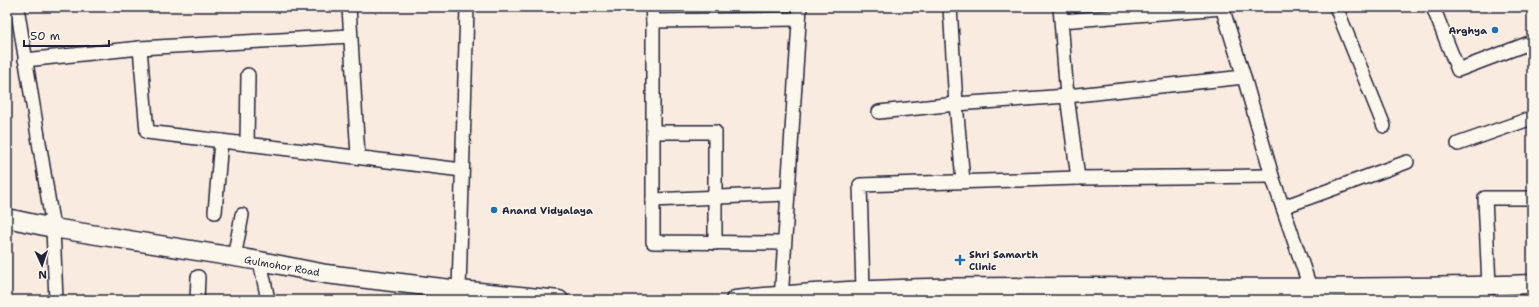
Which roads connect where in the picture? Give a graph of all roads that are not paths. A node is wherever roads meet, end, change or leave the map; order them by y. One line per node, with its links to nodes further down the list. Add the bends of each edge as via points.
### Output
1 (17, 7): 16 (street)
2 (349, 7): 13 (street)
3 (466, 7): 30 (street)
4 (652, 7): 11 (street)
5 (950, 7): 20 (street)
6 (1060, 7): 12 (street)
7 (1222, 7): 12 (street); 18 (street)
8 (1336, 7): 23 (street)
9 (1433, 7): 14 (street, via 1458,70)
10 (800, 13): 11 (street); 34 (street)
11 (653, 20): 24 (street)
12 (1062, 21): 19 (street)
13 (350, 36): 15 (street); 28 (street)
14 (1532, 42)
15 (140, 48): 16 (street); 25 (street, via 147,132)
16 (25, 60): 42 (street)
17 (248, 75): 26 (street)
18 (1244, 77): 19 (street); 31 (street)
19 (1067, 96): 20 (street); 32 (street)
20 (956, 104): 21 (street); 33 (street)
21 (879, 112)
22 (1532, 118): 27 (street)
23 (1384, 126)
24 (653, 132): 35 (street, via 715,132); 37 (street)
25 (222, 141): 26 (street); 39 (street)
26 (247, 144): 28 (street)
27 (1458, 144)
28 (358, 156): 30 (street)
29 (1407, 162): 38 (street)
30 (462, 170): 51 (street)
31 (1272, 176): 32 (street); 38 (street)
32 (1078, 178): 33 (street)
33 (963, 182): 50 (street, via 860,185)
34 (787, 194): 35 (street); 44 (street)
35 (715, 197): 37 (street); 43 (street)
36 (1532, 198): 49 (street, via 1485,198)
37 (653, 200): 43 (street, via 653,242)
38 (1283, 207): 53 (street)
39 (215, 212)
40 (242, 215): 45 (street)
41 (7, 218): 42 (street, Gulmohor Road)
42 (53, 228): 45 (street, Gulmohor Road); 56 (street)
43 (715, 243): 44 (street)
44 (784, 243): 55 (street)
45 (234, 258): 46 (street, Gulmohor Road)
46 (260, 261): 51 (street, Gulmohor Road, via 326,274); 58 (street)
47 (198, 277): 57 (street)
48 (1532, 284): 49 (street)
49 (1489, 286): 53 (street)
50 (862, 290): 54 (street); 55 (street)
51 (471, 294): 59 (street, Gulmohor Road)
52 (995, 294): 53 (street); 54 (street)
53 (1310, 294)
54 (909, 295)
55 (780, 298): 60 (street)
56 (56, 300)
57 (197, 300)
58 (268, 300)
59 (559, 300)
60 (735, 300)

